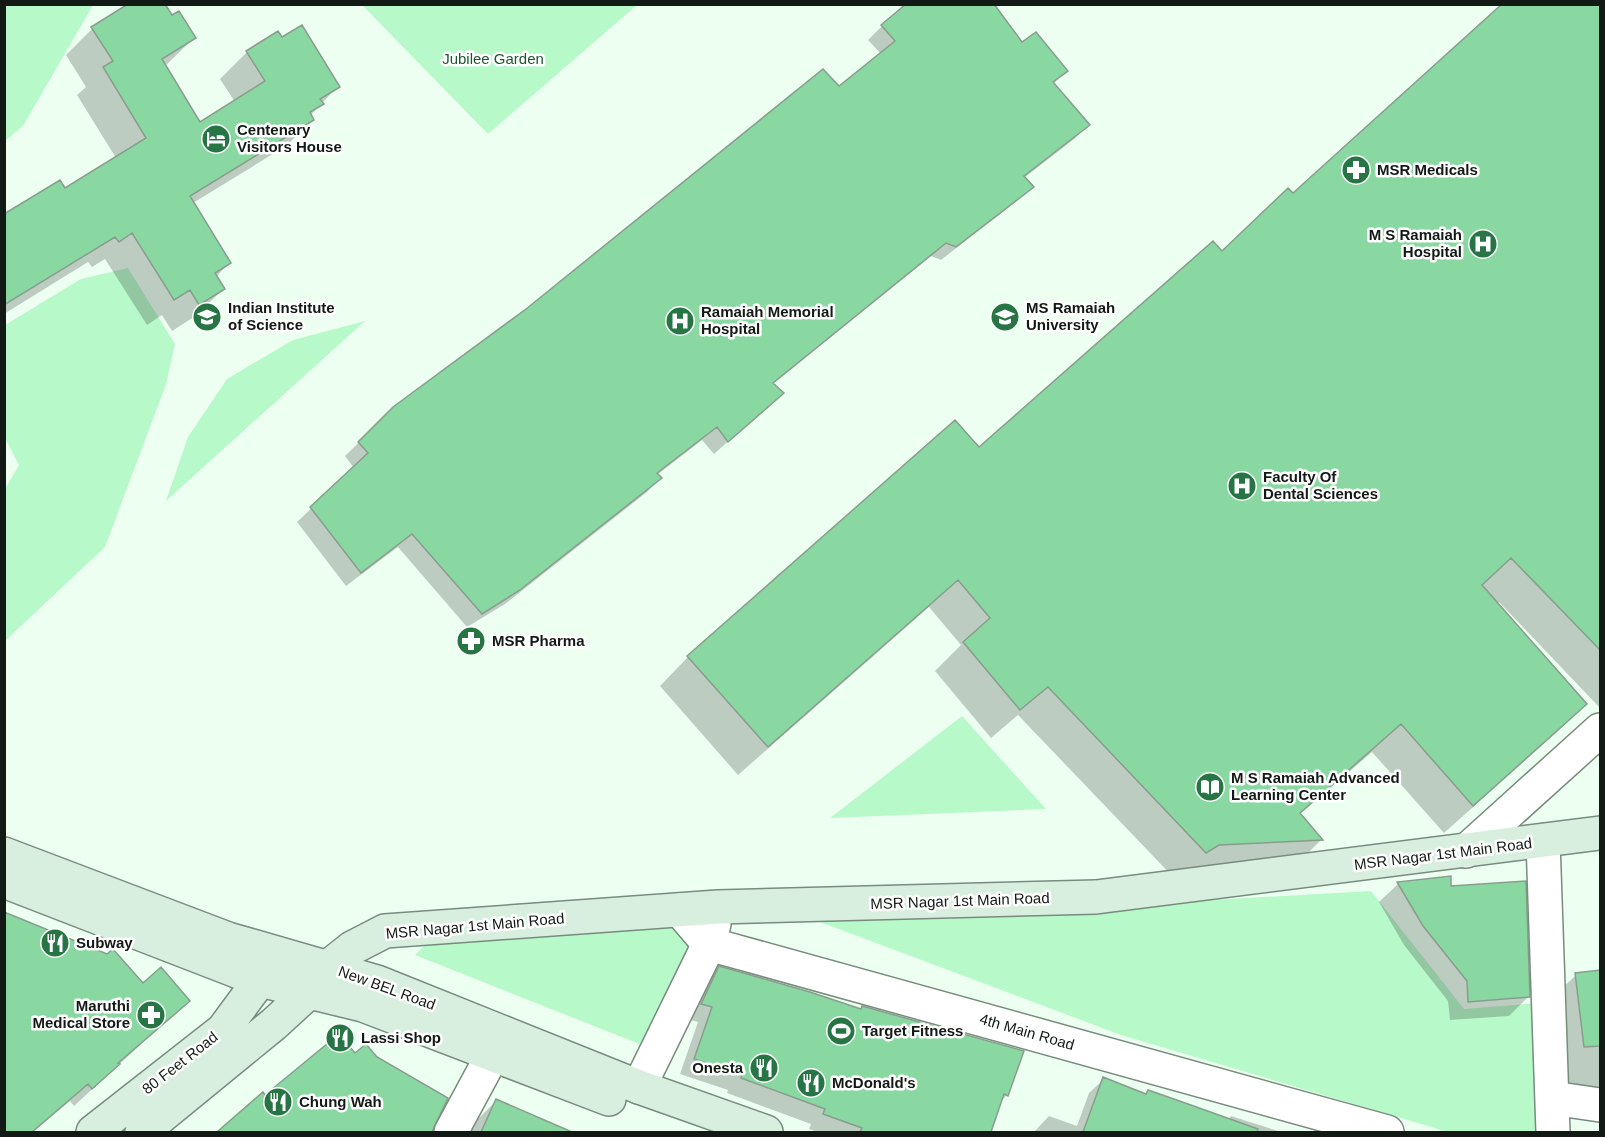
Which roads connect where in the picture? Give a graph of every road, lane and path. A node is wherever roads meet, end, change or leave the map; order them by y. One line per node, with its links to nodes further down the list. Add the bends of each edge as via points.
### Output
1 (1600, 730): 4 (street)
2 (1600, 833): 3 (street, MSR Nagar 1st Main Road)
3 (1542, 841): 4 (street, MSR Nagar 1st Main Road); 14 (street)
4 (1466, 851): 7 (street, MSR Nagar 1st Main Road, via 1096,897)
5 (4, 854): 10 (street, New BEL Road, via 228,939)
6 (4, 881): 10 (street, New BEL Road)
7 (718, 908): 8 (street, MSR Nagar 1st Main Road); 9 (street)
8 (681, 910): 9 (street); 11 (street, MSR Nagar 1st Main Road, via 385,931 352,948)
9 (709, 944): 13 (street); 21 (street, 4th Main Road)
10 (267, 966): 11 (street, New BEL Road); 16 (street, 80 Feet Road, via 222,1030)
11 (319, 979): 12 (street, New BEL Road, via 363,1005); 13 (street, New BEL Road, via 377,982); 17 (street, 80 Feet Road, via 244,1049)
12 (492, 1056): 18 (street); 19 (street, New BEL Road)
13 (639, 1087): 20 (street, New BEL Road)
14 (1552, 1098): 15 (street); 22 (street)
15 (1600, 1105)
16 (93, 1132)
17 (142, 1132)
18 (451, 1132)
19 (700, 1132)
20 (766, 1132)
21 (1387, 1132)
22 (1553, 1132)

